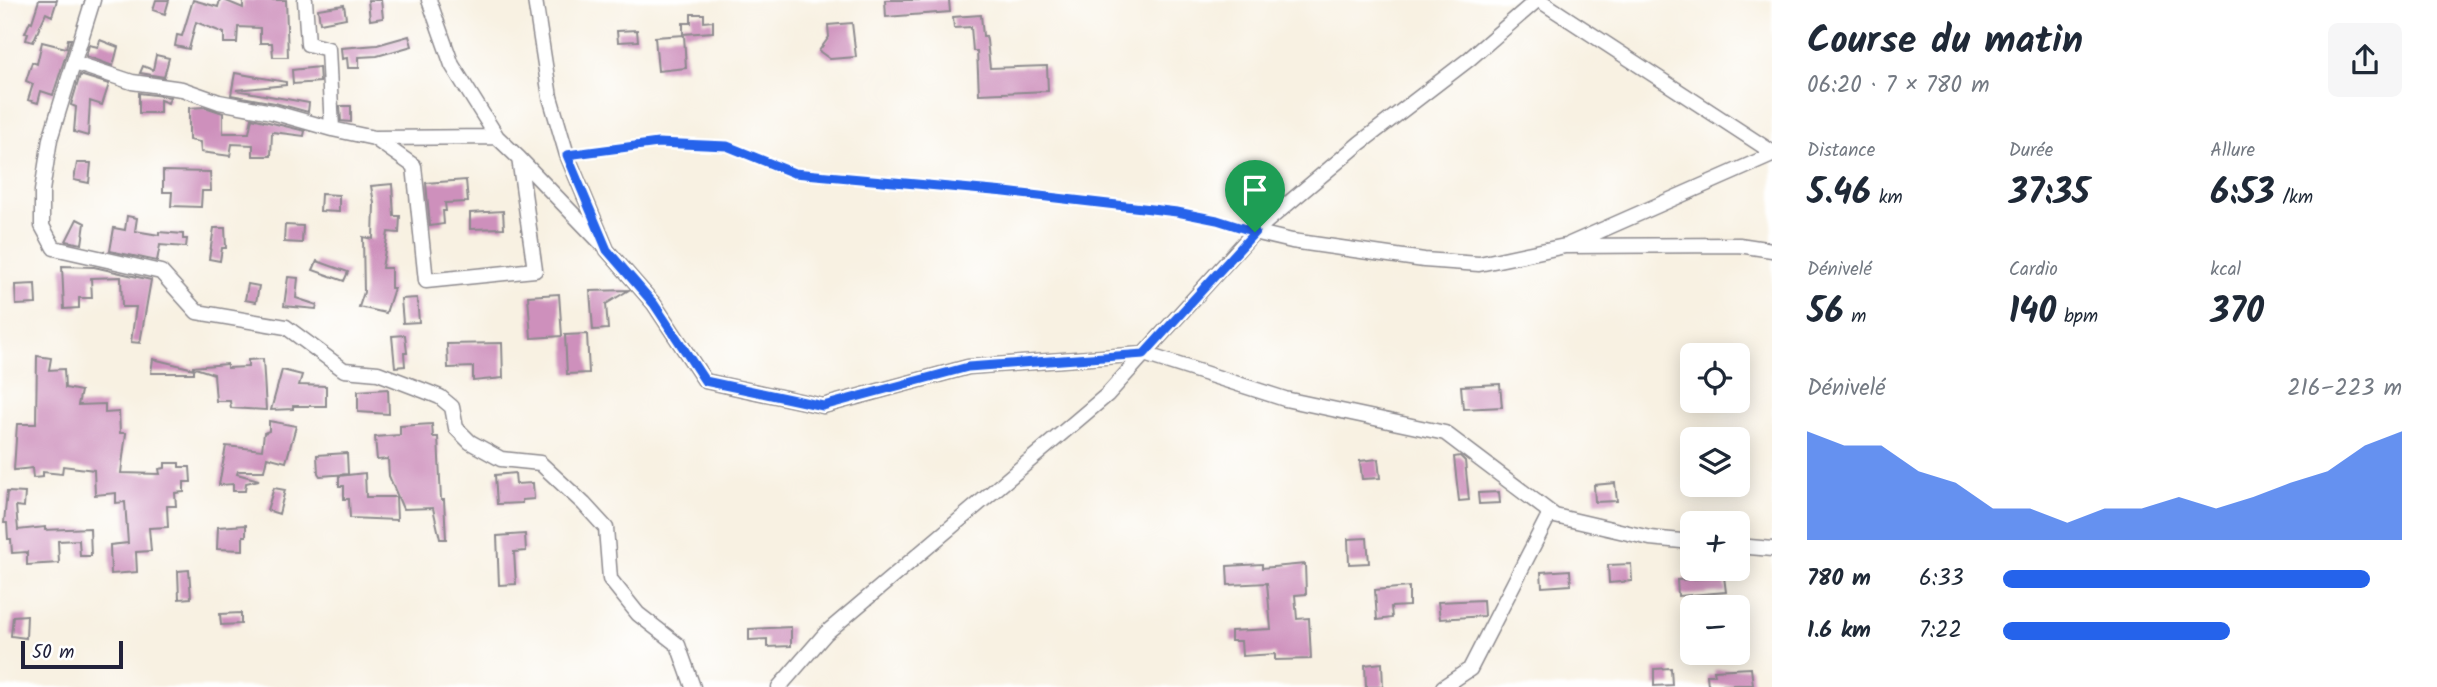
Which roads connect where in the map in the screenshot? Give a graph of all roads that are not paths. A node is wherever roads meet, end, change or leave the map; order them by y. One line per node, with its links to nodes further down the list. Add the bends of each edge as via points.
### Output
1 (93, 0): 6 (street)
2 (305, 0): 7 (street, via 308,44 328,50)
3 (429, 0): 8 (street, via 452,65)
4 (535, 0): 14 (street, via 551,97 567,155)
5 (1538, 0): 10 (street); 12 (street)
6 (75, 63): 7 (street, via 132,82 182,89); 21 (street, via 50,139 42,191 41,226 54,247 161,272 197,312 286,327 344,370 378,373 440,397 452,407 456,428 470,442 501,459 540,463 606,528 610,579 638,614 678,645)
7 (332, 129): 9 (street)
8 (497, 137): 9 (street); 11 (street)
9 (374, 138): 11 (street, via 414,166 426,281 535,270)
10 (1772, 154): 13 (street)
11 (519, 158): 14 (street)
12 (1255, 232): 13 (street, via 1305,243 1479,264); 16 (street)
13 (1566, 246): 15 (street)
14 (607, 250): 16 (street, via 654,304 705,381 823,406 968,367)
15 (1772, 250)
16 (1144, 354): 17 (street, via 1284,399 1445,433); 22 (street, via 1107,395 826,633)
17 (1550, 513): 18 (street); 23 (street, via 1470,669)
18 (1680, 541)
19 (1750, 547): 20 (street)
20 (1772, 549)
21 (693, 687)
22 (779, 687)
23 (1443, 687)

